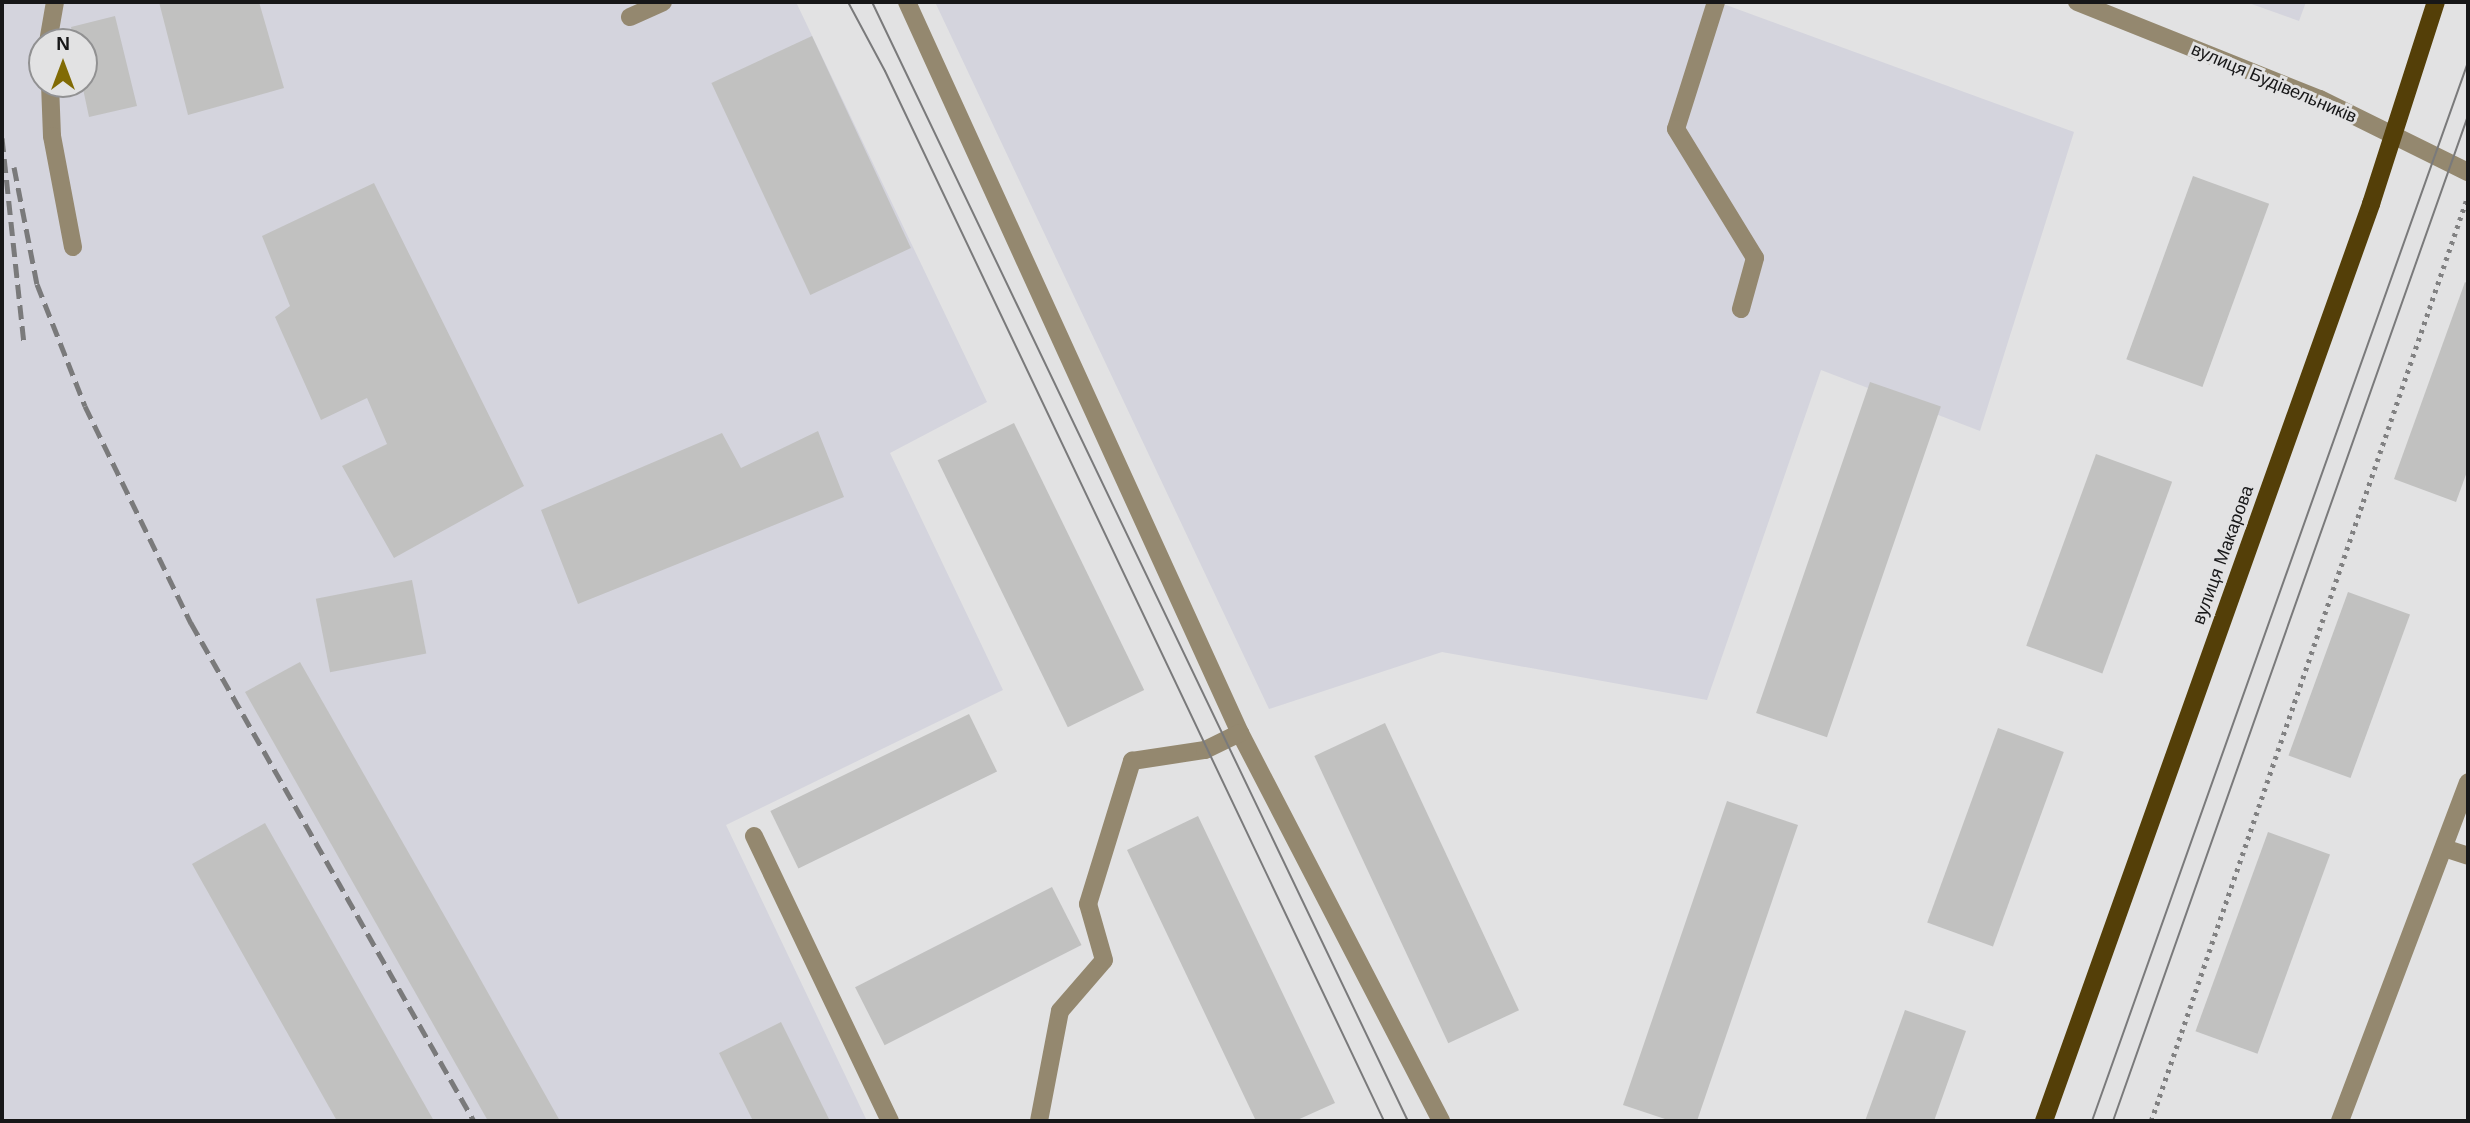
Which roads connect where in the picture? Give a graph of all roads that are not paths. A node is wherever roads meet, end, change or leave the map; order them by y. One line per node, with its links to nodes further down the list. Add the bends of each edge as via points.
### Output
1 (55, 2): 8 (street)
2 (663, 2): 7 (street)
3 (907, 2): 14 (street)
4 (1716, 2): 13 (street, via 1675,129 1755,258)
5 (2077, 2): 10 (street, вулиця Будівельників, via 2320,99)
6 (2436, 2): 10 (main road, вулиця Макарова)
7 (630, 17)
8 (50, 28)
9 (51, 98): 12 (street, via 52,136)
10 (2393, 136): 11 (street, вулиця Будівельників); 22 (main road, вулиця Макарова)
11 (2468, 172)
12 (73, 247)
13 (1741, 309)
14 (1240, 733): 20 (street, via 1205,750 1132,761 1088,904 1104,960 1060,1011); 21 (street)
15 (2468, 782): 17 (street)
16 (754, 836): 19 (street)
17 (2444, 848): 18 (street); 23 (street)
18 (2468, 856)
19 (890, 1121)
20 (1039, 1121)
21 (1441, 1121)
22 (2044, 1121)
23 (2340, 1121)

